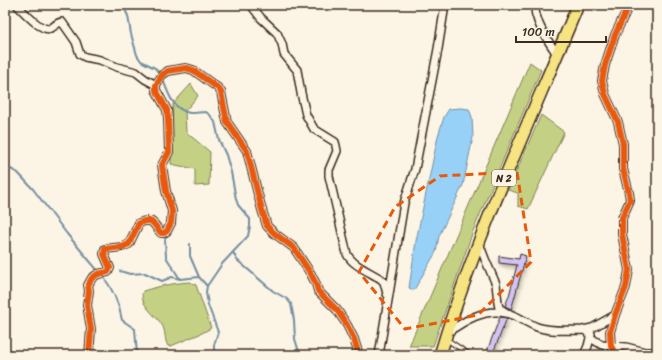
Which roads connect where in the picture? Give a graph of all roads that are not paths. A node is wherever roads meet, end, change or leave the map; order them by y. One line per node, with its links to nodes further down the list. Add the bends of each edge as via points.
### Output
1 (17, 5): 8 (street, via 30,19 46,29 62,22 76,42 80,54 136,72)
2 (251, 5): 10 (street, via 277,33 284,54 297,70 306,115 314,129 336,146 337,151 329,176 347,254 353,263 384,282)
3 (445, 5): 10 (street, via 415,169 404,203)
4 (535, 5): 7 (street, via 538,22)
5 (578, 5): 7 (main road, N 2)
6 (629, 5): 12 (street, via 613,41 602,81 618,122 623,144 623,170 630,200 622,218 622,234 629,270 626,287)
7 (557, 54): 9 (main road, N 2)
8 (156, 84): 19 (street, via 168,119 169,152 162,165 172,211 171,223 164,233 161,233 154,222 149,220 139,223 129,244 105,249 104,254 110,268 108,272 92,278 88,284); 20 (street, via 168,71 186,68 193,70 221,92 226,122 247,151 267,226 294,248 311,274 318,291 337,310 347,325)
9 (479, 243): 11 (street, via 496,284 499,308); 15 (main road, N 2)
10 (388, 296): 21 (street)
11 (507, 313): 14 (street, via 537,327); 15 (street, via 494,312 477,316 462,322)
12 (615, 315): 13 (street); 17 (street, via 610,332)
13 (592, 328): 14 (street); 16 (street)
14 (583, 330): 16 (street)
15 (446, 336): 22 (main road, N 2); 23 (lane)
16 (590, 336): 17 (street, via 602,345); 24 (street)
17 (611, 346): 18 (street); 25 (street)
18 (657, 352)
19 (90, 355)
20 (359, 355)
21 (379, 355)
22 (440, 355)
23 (470, 355)
24 (584, 355)
25 (616, 355)

